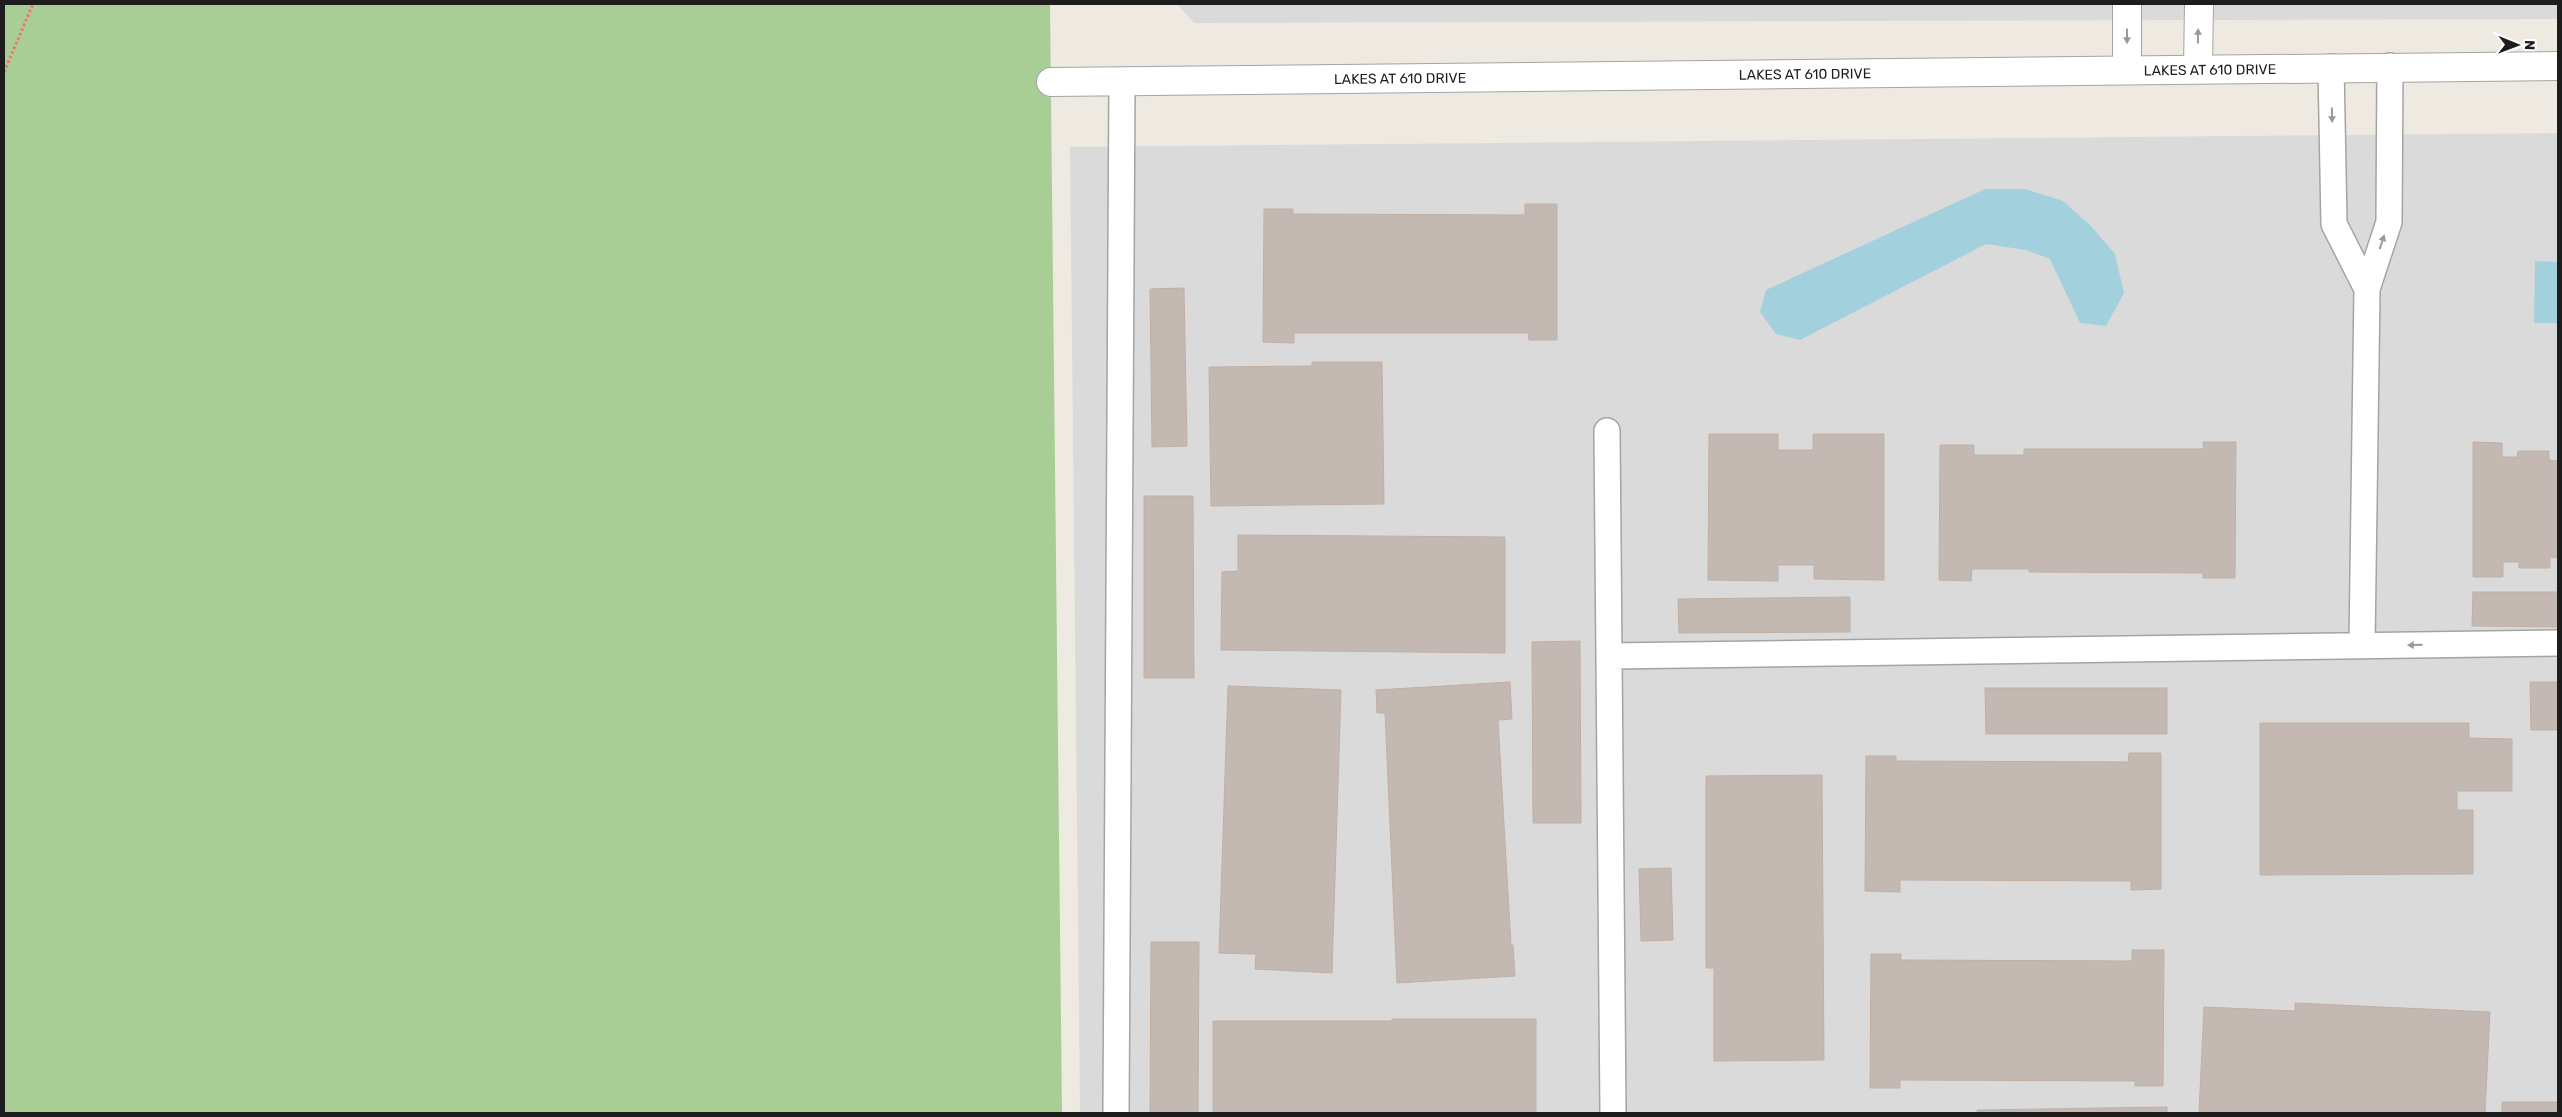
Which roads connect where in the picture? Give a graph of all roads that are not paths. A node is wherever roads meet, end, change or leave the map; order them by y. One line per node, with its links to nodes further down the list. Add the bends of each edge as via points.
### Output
1 (2127, 4): 7 (street, one-way to 7)
2 (2199, 4): 6 (street, one-way to 2)
3 (2390, 66): 4 (street, LAKES AT 610 DRIVE); 5 (street, LAKES AT 610 DRIVE); 10 (lane, one-way to 3, via 2389,222)
4 (2558, 66)
5 (2331, 67): 6 (street, LAKES AT 610 DRIVE); 10 (lane, one-way to 10, via 2334,224)
6 (2198, 68): 7 (street, LAKES AT 610 DRIVE)
7 (2127, 69): 8 (street, LAKES AT 610 DRIVE)
8 (1122, 81): 9 (street, LAKES AT 610 DRIVE); 15 (lane)
9 (1051, 82)
10 (2367, 289): 13 (lane)
11 (1607, 431): 14 (lane)
12 (2558, 643): 13 (lane, one-way to 13)
13 (2362, 645): 14 (lane)
14 (1609, 656): 16 (lane)
15 (1116, 1113)
16 (1613, 1113)

